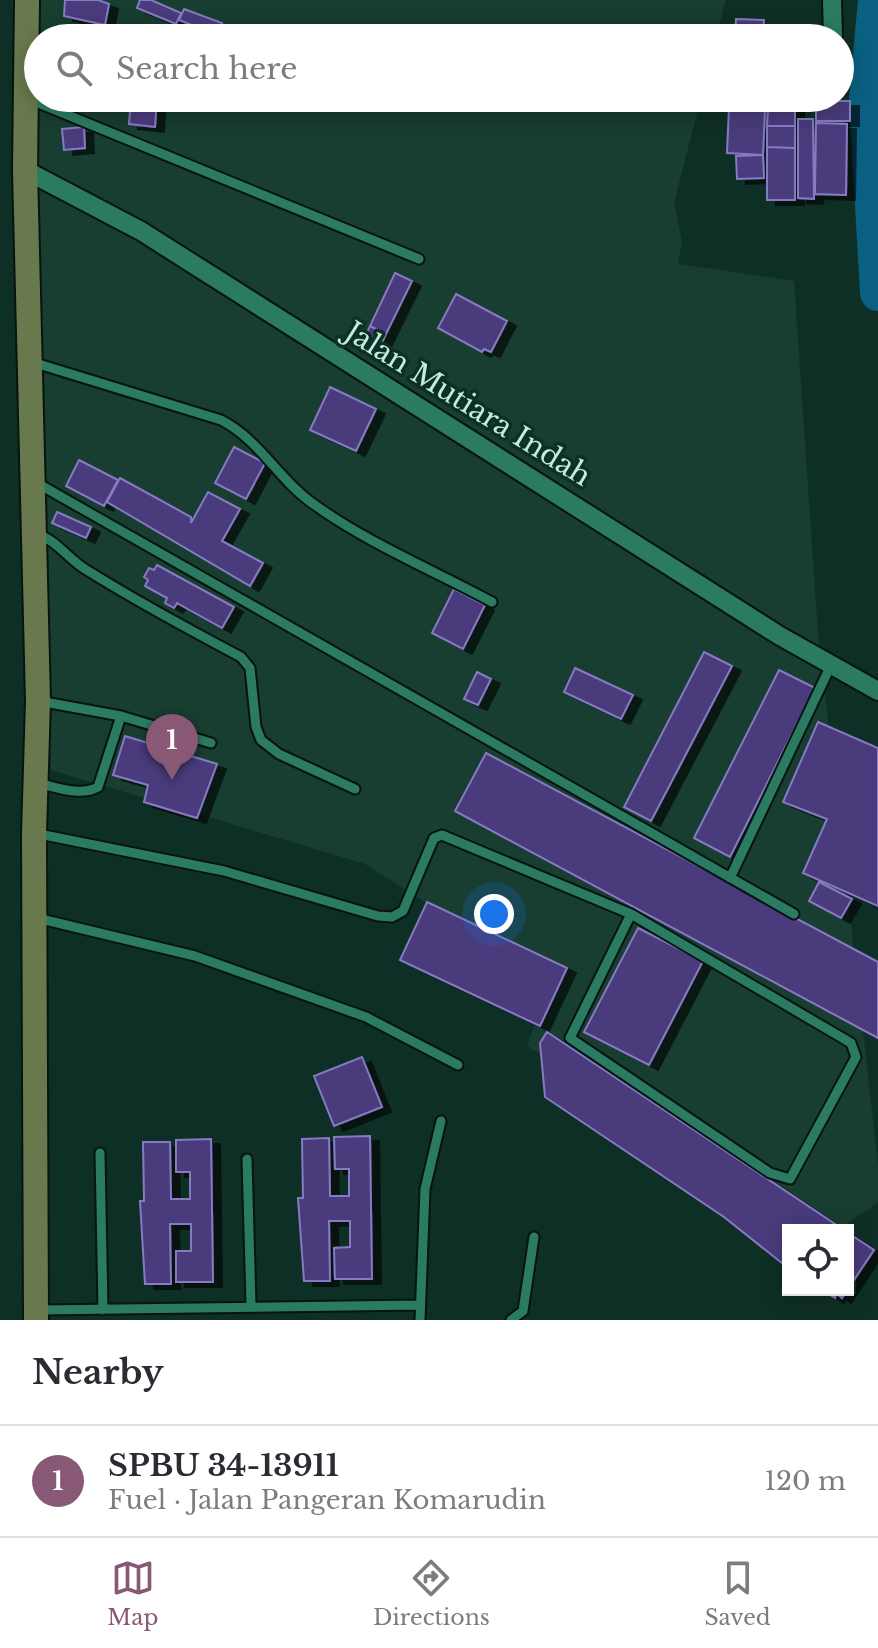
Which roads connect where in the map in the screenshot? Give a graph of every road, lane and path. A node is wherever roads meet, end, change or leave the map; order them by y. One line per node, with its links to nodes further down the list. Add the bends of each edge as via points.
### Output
1 (27, 0): 3 (street)
2 (832, 0): 4 (street)
3 (27, 24)
4 (833, 24)
5 (25, 112): 7 (street)
6 (61, 112): 8 (lane)
7 (25, 170): 9 (street); 13 (street, Jalan Mutiara Indah, via 141,231)
8 (419, 259)
9 (32, 362): 10 (street); 12 (lane, via 221,420 263,451 310,502)
10 (34, 481): 11 (street); 21 (lane)
11 (35, 534): 15 (street); 19 (lane, via 141,604 241,657 250,668 261,740 279,754)
12 (492, 602)
13 (831, 665): 14 (street, Jalan Mutiara Indah); 21 (lane)
14 (878, 691)
15 (38, 701): 16 (lane); 18 (street)
16 (121, 716): 17 (lane); 18 (lane, via 98,787 71,790)
17 (211, 743)
18 (36, 782): 20 (street)
19 (355, 789)
20 (34, 833): 22 (lane, via 224,871 392,917 403,911 434,838 442,835); 24 (street)
21 (730, 878): 23 (lane)
22 (631, 914): 22 (lane, via 570,1038 770,1173 790,1179 856,1057 851,1043)
23 (794, 914)
24 (34, 917): 25 (lane, via 209,961 366,1017); 33 (street)
25 (458, 1065)
26 (441, 1121): 31 (lane, via 425,1189)
27 (100, 1153): 32 (lane)
28 (247, 1159): 30 (lane)
29 (534, 1237): 35 (lane, via 523,1311)
30 (251, 1305): 31 (lane); 32 (lane)
31 (419, 1305): 34 (lane)
32 (103, 1310): 33 (lane)
33 (36, 1315)
34 (420, 1320)
35 (511, 1320)

